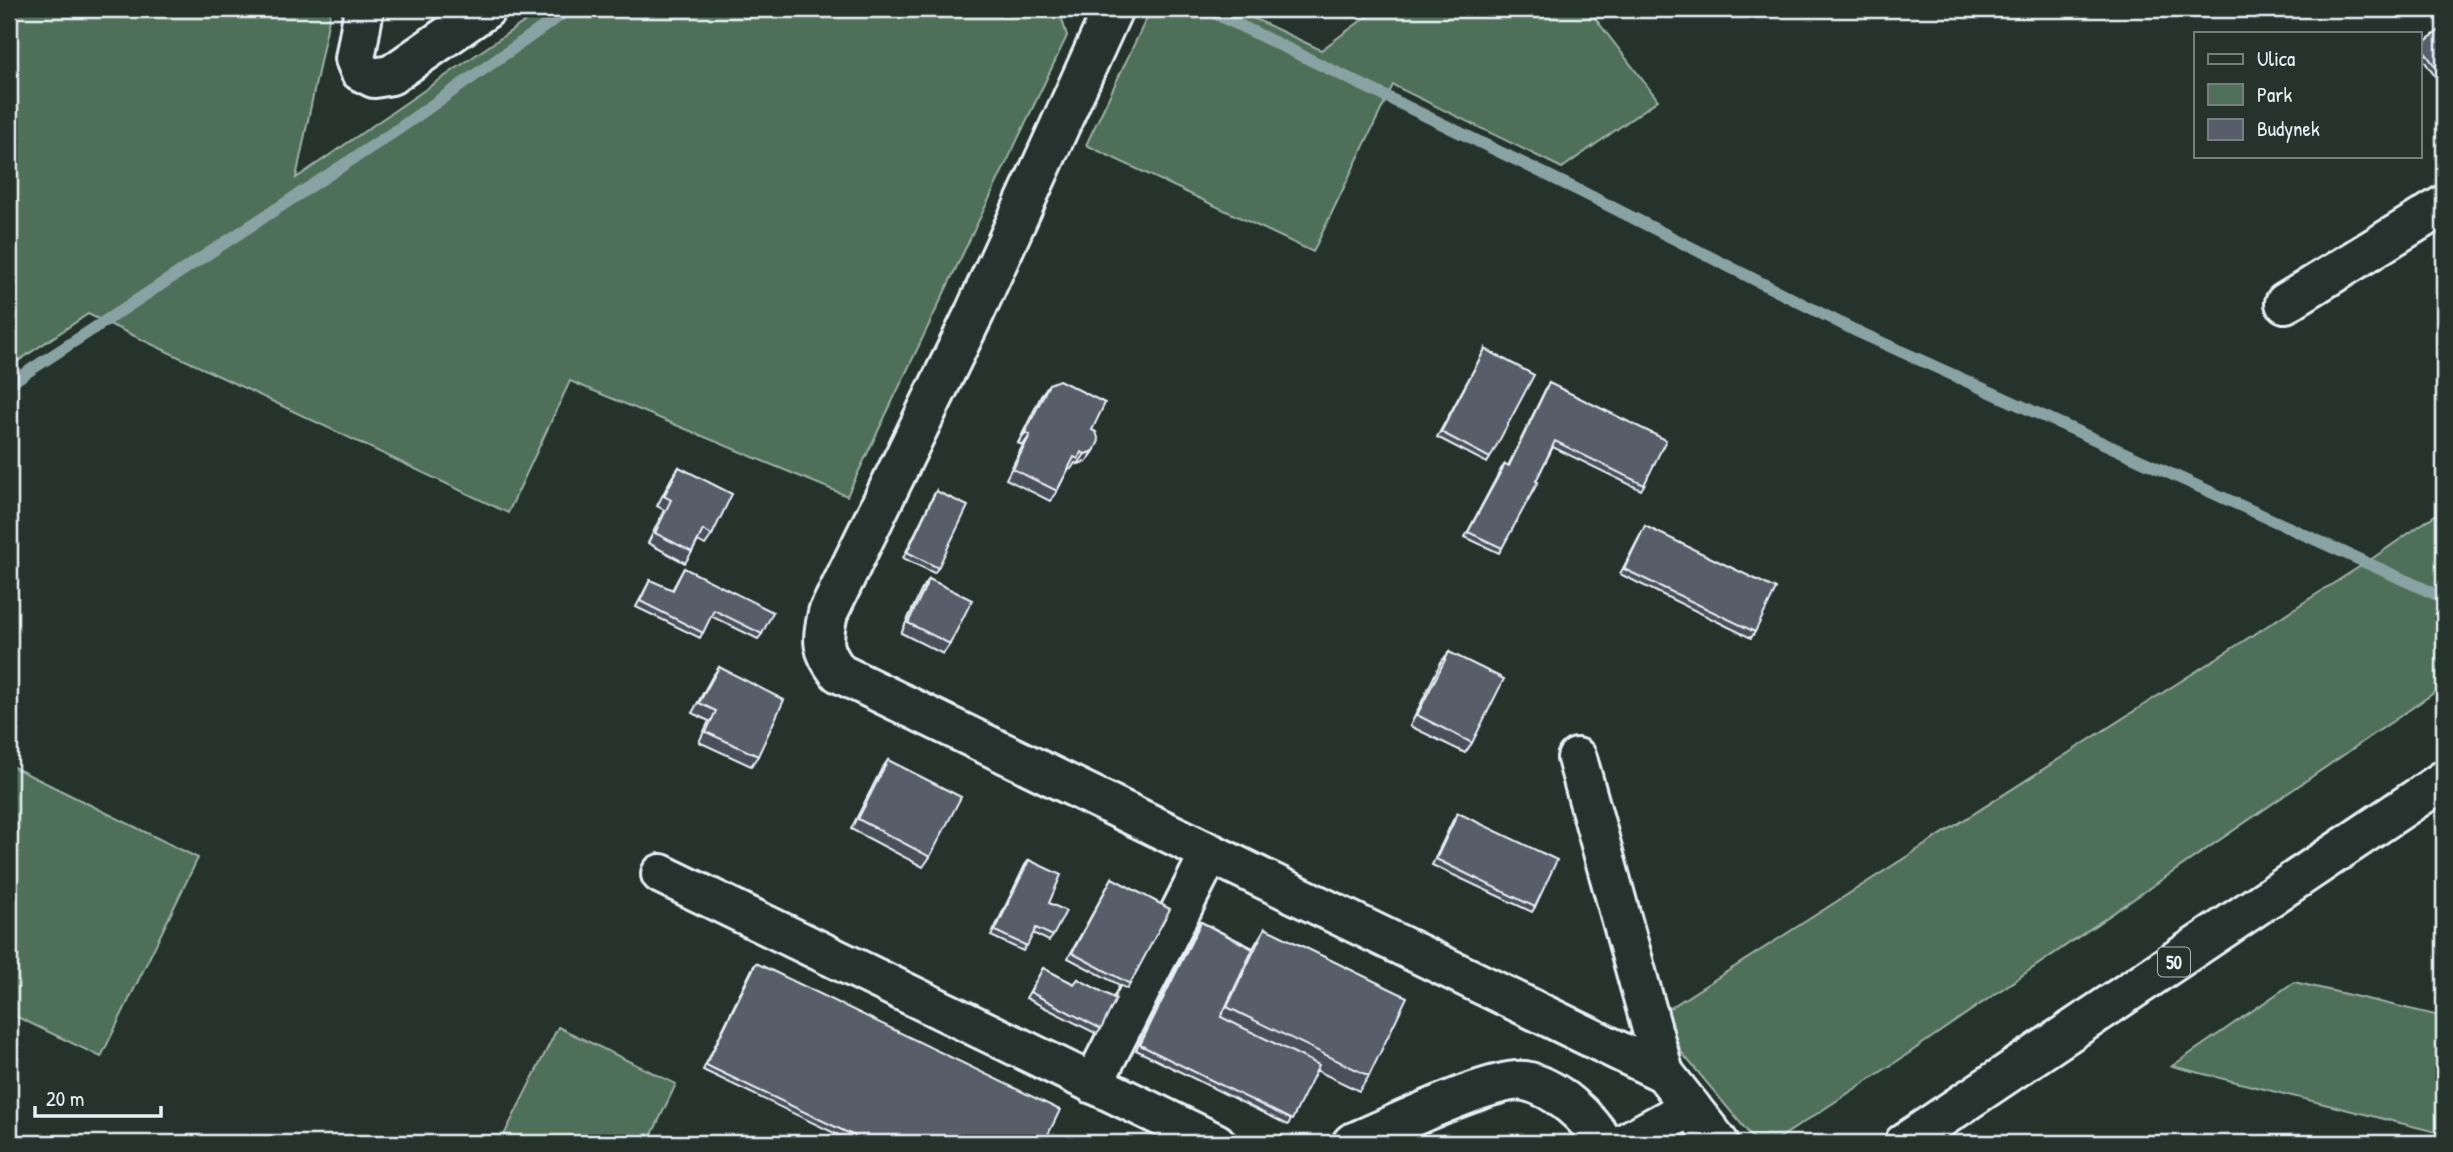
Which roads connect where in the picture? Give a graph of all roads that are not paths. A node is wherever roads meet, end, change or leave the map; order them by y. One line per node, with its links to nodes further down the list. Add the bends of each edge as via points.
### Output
1 (364, 9): 2 (street, via 355,60 360,71 374,78 391,75)
2 (486, 9)
3 (1113, 9): 8 (street, via 975,312 828,613 822,640 828,660 839,673)
4 (2444, 205): 5 (street)
5 (2285, 303)
6 (1577, 758): 10 (street)
7 (2444, 780): 18 (street, 50)
8 (1210, 853): 10 (street); 11 (street)
9 (661, 874): 11 (street)
10 (1664, 1073): 12 (street)
11 (1093, 1084): 13 (street)
12 (1691, 1107): 16 (street); 17 (street)
13 (1216, 1143)
14 (1352, 1143): 15 (street, via 1489,1086 1524,1081 1573,1108 1592,1123)
15 (1604, 1143)
16 (1625, 1143)
17 (1720, 1143)
18 (1904, 1143)

